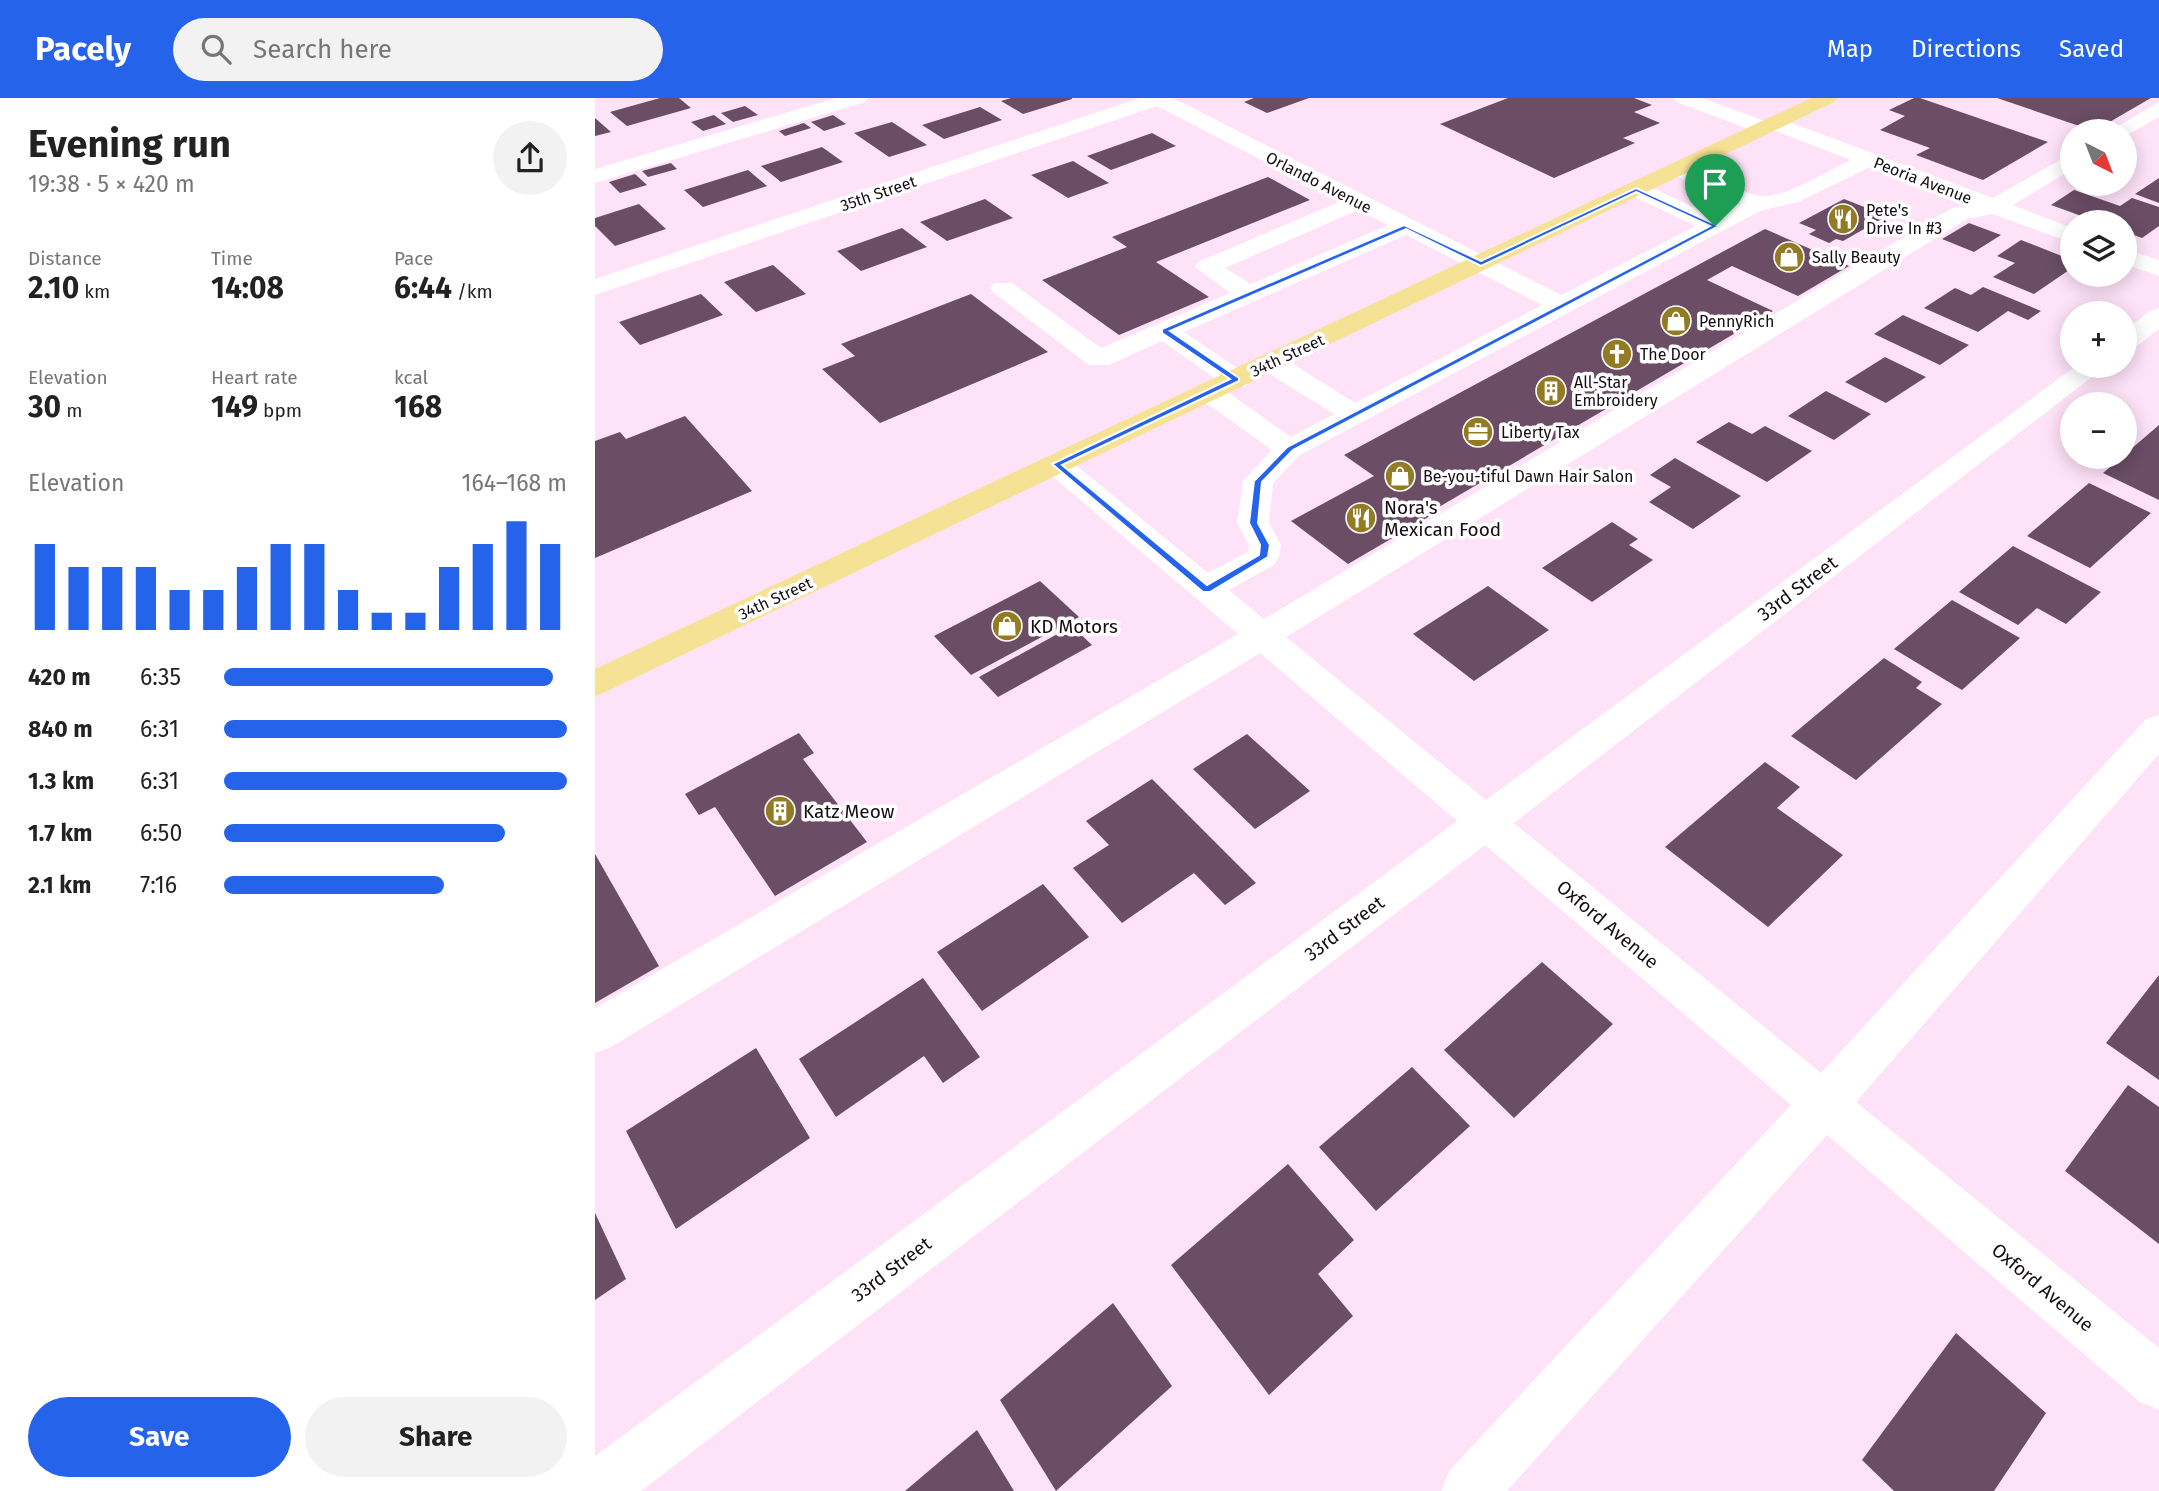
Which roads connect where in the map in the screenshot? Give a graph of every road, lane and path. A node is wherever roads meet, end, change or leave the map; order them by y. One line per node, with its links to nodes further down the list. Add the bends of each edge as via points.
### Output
1 (858, 98): 11 (street)
2 (1159, 98): 13 (street, Orlando Avenue); 22 (street, 35th Street)
3 (1827, 98): 7 (main road, 34th Street)
4 (1693, 99): 7 (street, Peoria Avenue)
5 (2159, 108): 6 (street)
6 (2137, 121)
7 (1769, 126): 8 (street, Peoria Avenue); 10 (main road, 34th Street)
8 (1869, 159): 14 (street, via 1790,197); 15 (street, Peoria Avenue)
9 (2060, 167): 15 (street)
10 (1679, 169): 12 (main road, 34th Street); 14 (street)
11 (595, 176)
12 (1636, 190): 17 (street); 20 (main road, 34th Street)
13 (1357, 202): 16 (street, Orlando Avenue); 24 (street, via 1207,267)
14 (1761, 204): 17 (street)
15 (1994, 206): 18 (street, Peoria Avenue); 37 (street, via 1959,213)
16 (1406, 226): 20 (street, Orlando Avenue); 24 (street)
17 (1715, 226): 25 (street)
18 (2060, 231)
19 (2137, 261): 21 (street)
20 (1481, 264): 25 (street, Orlando Avenue); 29 (main road, 34th Street)
21 (2159, 270)
22 (595, 287)
23 (1003, 288): 27 (street, via 1099,359)
24 (1249, 294): 27 (street)
25 (1561, 305): 33 (street)
26 (2159, 316): 28 (street)
27 (1164, 331): 31 (street)
28 (2137, 333)
29 (1272, 362): 31 (main road, 34th Street); 33 (street)
30 (2077, 378): 40 (street, 33rd Street)
31 (1236, 380): 32 (main road, 34th Street)
32 (1209, 392): 34 (street); 35 (main road, 34th Street)
33 (1354, 415): 34 (street)
34 (1290, 449): 36 (street, via 1258,481 1253,523 1265,545 1263,557)
35 (1056, 464): 36 (street, Oxford Avenue); 38 (main road, 34th Street)
36 (1206, 589): 37 (street, Oxford Avenue)
37 (1262, 636): 40 (street, Oxford Avenue); 41 (street)
38 (595, 684)
39 (2159, 729): 42 (street)
40 (1486, 822): 42 (street, Oxford Avenue); 44 (street, 33rd Street)
41 (595, 1031)
42 (1824, 1104): 43 (street, Oxford Avenue); 45 (street)
43 (2159, 1383)
44 (595, 1491)
45 (1469, 1491)

